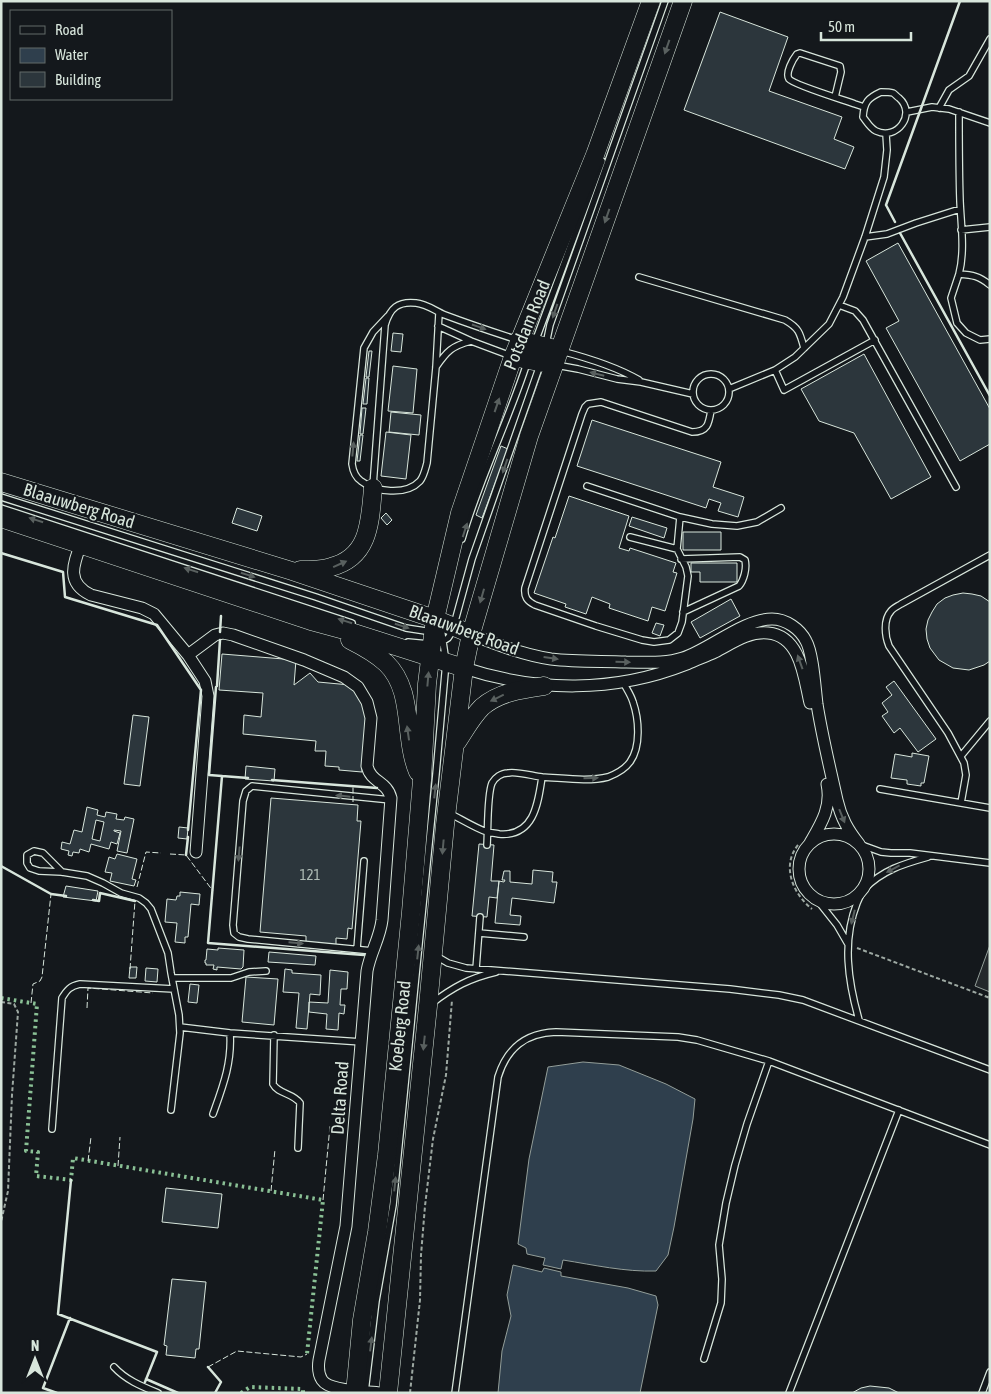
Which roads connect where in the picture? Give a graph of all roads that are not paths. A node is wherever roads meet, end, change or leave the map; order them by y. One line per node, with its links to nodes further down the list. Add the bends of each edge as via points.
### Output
1 (651, 1): 28 (main road, Potsdam Road, via 595,155)
2 (659, 1): 28 (lane)
3 (665, 1): 28 (lane, one-way to 28, via 550,325)
4 (683, 1): 28 (main road, Potsdam Road, one-way to 28)
5 (990, 39): 8 (lane, via 969,76 949,90)
6 (835, 97): 6 (lane, via 840,66 796,54 788,78); 7 (lane)
7 (864, 107): 9 (lane, via 871,97 881,92 893,93); 12 (lane, via 863,117 870,126)
8 (939, 108): 9 (lane); 10 (lane)
9 (907, 112): 12 (lane, via 900,129)
10 (959, 112): 11 (lane); 13 (lane)
11 (990, 123)
12 (886, 134): 16 (lane, via 888,150 884,177)
13 (960, 209): 15 (lane); 16 (lane, via 887,234)
14 (990, 227): 15 (lane)
15 (962, 230): 17 (lane)
16 (865, 237): 20 (lane)
17 (959, 274): 19 (lane, via 981,277); 24 (lane, via 951,298 957,323 966,333 980,340)
18 (639, 277): 27 (lane, via 786,320 795,325)
19 (990, 285)
20 (839, 305): 25 (lane, via 855,311 864,320); 27 (lane, via 829,324)
21 (439, 313): 22 (lane, via 425,305 406,303 391,310); 23 (lane); 28 (lane, one-way to 28)
22 (388, 316): 38 (lane); 38 (lane, one-way to 22, via 360,481 354,473 353,450 364,348)
23 (438, 326): 26 (lane); 29 (lane)
24 (990, 339)
25 (874, 340): 30 (lane, via 784,390); 37 (lane)
26 (471, 341): 28 (lane); 29 (lane, via 449,350)
27 (804, 348): 30 (lane)
28 (537, 353): 31 (lane, one-way to 28, via 578,369); 31 (lane, via 582,356 625,372); 46 (lane, one-way to 28, via 521,381); 55 (lane, one-way to 55, via 472,559); 55 (main road, Potsdam Road, one-way to 28, via 460,513); 56 (main road, Potsdam Road, one-way to 56, via 529,436)
29 (436, 367): 38 (lane, via 424,476 411,488)
30 (775, 370): 32 (lane)
31 (641, 382): 33 (lane)
32 (729, 389): 33 (lane, via 720,376 708,374 695,383); 34 (lane, via 724,405)
33 (693, 394): 34 (lane, via 702,408)
34 (711, 410): 51 (lane, via 704,429 692,432 601,402 588,404 579,422 525,588 528,602 534,605 654,642 669,640 678,633)
35 (1, 482): 50 (main road, Blaauwberg Road)
36 (587, 486): 42 (lane)
37 (956, 487)
38 (373, 488): 50 (main road, one-way to 38, via 332,567 356,553 368,531)
39 (1, 496): 55 (lane, one-way to 55, via 406,628)
40 (1, 508): 54 (lane, one-way to 40)
41 (781, 508): 42 (lane, via 757,522 737,526)
42 (680, 517): 47 (lane)
43 (1, 518): 45 (main road, Blaauwberg Road)
44 (630, 537): 47 (lane)
45 (81, 544): 52 (main road, Blaauwberg Road); 59 (street, via 73,568 78,586 91,595 154,614)
46 (461, 546)
47 (677, 549): 49 (lane)
48 (990, 555): 65 (lane, via 891,610 886,626 889,646)
49 (681, 559): 51 (lane, via 688,576); 51 (lane, via 740,557 746,563 738,586)
50 (292, 571): 55 (main road, Blaauwberg Road)
51 (683, 612)
52 (312, 621): 55 (main road, Blaauwberg Road, via 348,631); 67 (main road, one-way to 52, via 412,755 404,695 395,673 372,652)
53 (781, 621): 56 (street, Blaauwberg Road, one-way to 53, via 492,644 550,658 662,662 682,658 762,620); 57 (street); 75 (street, one-way to 75, via 797,629 806,641 837,800 848,831)
54 (356, 625)
55 (440, 634): 56 (main road, Blaauwberg Road); 58 (lane, via 417,644); 60 (main road, Blaauwberg Road); 67 (main road, Koeberg Road, one-way to 55, via 427,684); 113 (lane, one-way to 55, via 393,1205 436,774)
56 (471, 634): 60 (main road, Potsdam Road)
57 (775, 636): 61 (street, Blaauwberg Road, via 752,634 653,677); 74 (street, one-way to 57, via 824,818 828,791 802,666 790,644)
58 (402, 640)
59 (188, 655): 69 (street, via 215,635 223,633 304,660 352,681 363,694 370,711 367,766 370,775 388,789); 77 (street, via 206,681 208,690)
60 (464, 668): 62 (street, Blaauwberg Road); 64 (main road, Koeberg Road)
61 (623, 682): 62 (street, Blaauwberg Road); 66 (lane, one-way to 61, via 598,778 625,768 634,753 637,726 633,702)
62 (544, 686): 64 (main road, one-way to 64, via 492,700 478,712)
63 (990, 721): 65 (lane)
64 (454, 746): 72 (main road, Koeberg Road)
65 (961, 756): 70 (lane, via 966,775)
66 (542, 777): 73 (lane, via 537,805 524,828 507,834); 73 (lane, via 508,772 495,778 490,794)
67 (422, 780): 113 (main road, Koeberg Road, via 387,1155 362,1320)
68 (880, 789): 70 (lane)
69 (391, 800): 88 (lane, one-way to 88, via 252,786 246,790 243,801 234,933 248,939); 89 (street, Delta Road, via 382,920)
70 (961, 803): 71 (lane)
71 (990, 808)
72 (447, 812): 73 (lane); 90 (main road, Koeberg Road, one-way to 90)
73 (488, 832): 76 (lane)
74 (805, 844): 75 (street, via 834,834); 83 (street, via 800,878)
75 (859, 844): 78 (lane, via 881,852); 82 (street, via 869,861 868,877)
76 (487, 845)
77 (196, 852)
78 (928, 857): 80 (lane); 82 (lane, one-way to 82, via 895,867)
79 (364, 861): 88 (lane)
80 (990, 864)
81 (62, 872): 81 (lane, via 43,853 34,851 27,855 30,868); 94 (lane, via 87,876 146,903 156,919 168,953)
82 (862, 891): 83 (street, via 842,904); 87 (lane, one-way to 87, via 853,915)
83 (817, 906): 87 (lane, via 837,925)
84 (480, 917): 85 (lane)
85 (479, 933): 86 (lane); 91 (lane)
86 (524, 938)
87 (848, 944): 97 (lane, via 851,987)
88 (357, 949): 89 (lane)
89 (373, 950): 101 (street, Delta Road, via 367,971)
90 (433, 954): 91 (lane, via 456,966); 96 (main road, Koeberg Road)
91 (476, 969): 93 (lane)
92 (266, 971): 94 (lane, via 231,978)
93 (501, 971): 96 (lane, via 462,983); 97 (lane, via 763,992 803,1000)
94 (172, 978): 95 (lane)
95 (174, 990): 98 (lane); 107 (lane, via 80,984 67,990 62,998)
96 (428, 1006): 116 (main road, Koeberg Road, one-way to 116)
97 (859, 1020): 103 (lane)
98 (180, 1027): 99 (lane); 104 (lane)
99 (230, 1033): 100 (lane); 106 (lane, via 230,1057)
100 (274, 1035): 101 (lane); 109 (lane, via 273,1084 300,1103)
101 (362, 1042): 113 (street, Delta Road, via 346,1226 318,1368 326,1384)
102 (769, 1061): 105 (lane); 110 (lane, via 726,1203 719,1245 721,1303); 117 (lane, via 678,1037 543,1032 532,1035 512,1050 498,1077)
103 (990, 1070)
104 (171, 1110)
105 (898, 1110): 108 (lane); 118 (lane)
106 (213, 1114)
107 (52, 1129)
108 (990, 1145)
109 (298, 1148)
110 (704, 1359)
111 (114, 1367): 114 (lane, via 122,1376)
112 (990, 1372): 119 (lane)
113 (360, 1392): 115 (street, Delta Road)
114 (158, 1393)
115 (381, 1393)
116 (388, 1393)
117 (455, 1393)
118 (790, 1393)
119 (982, 1393)

